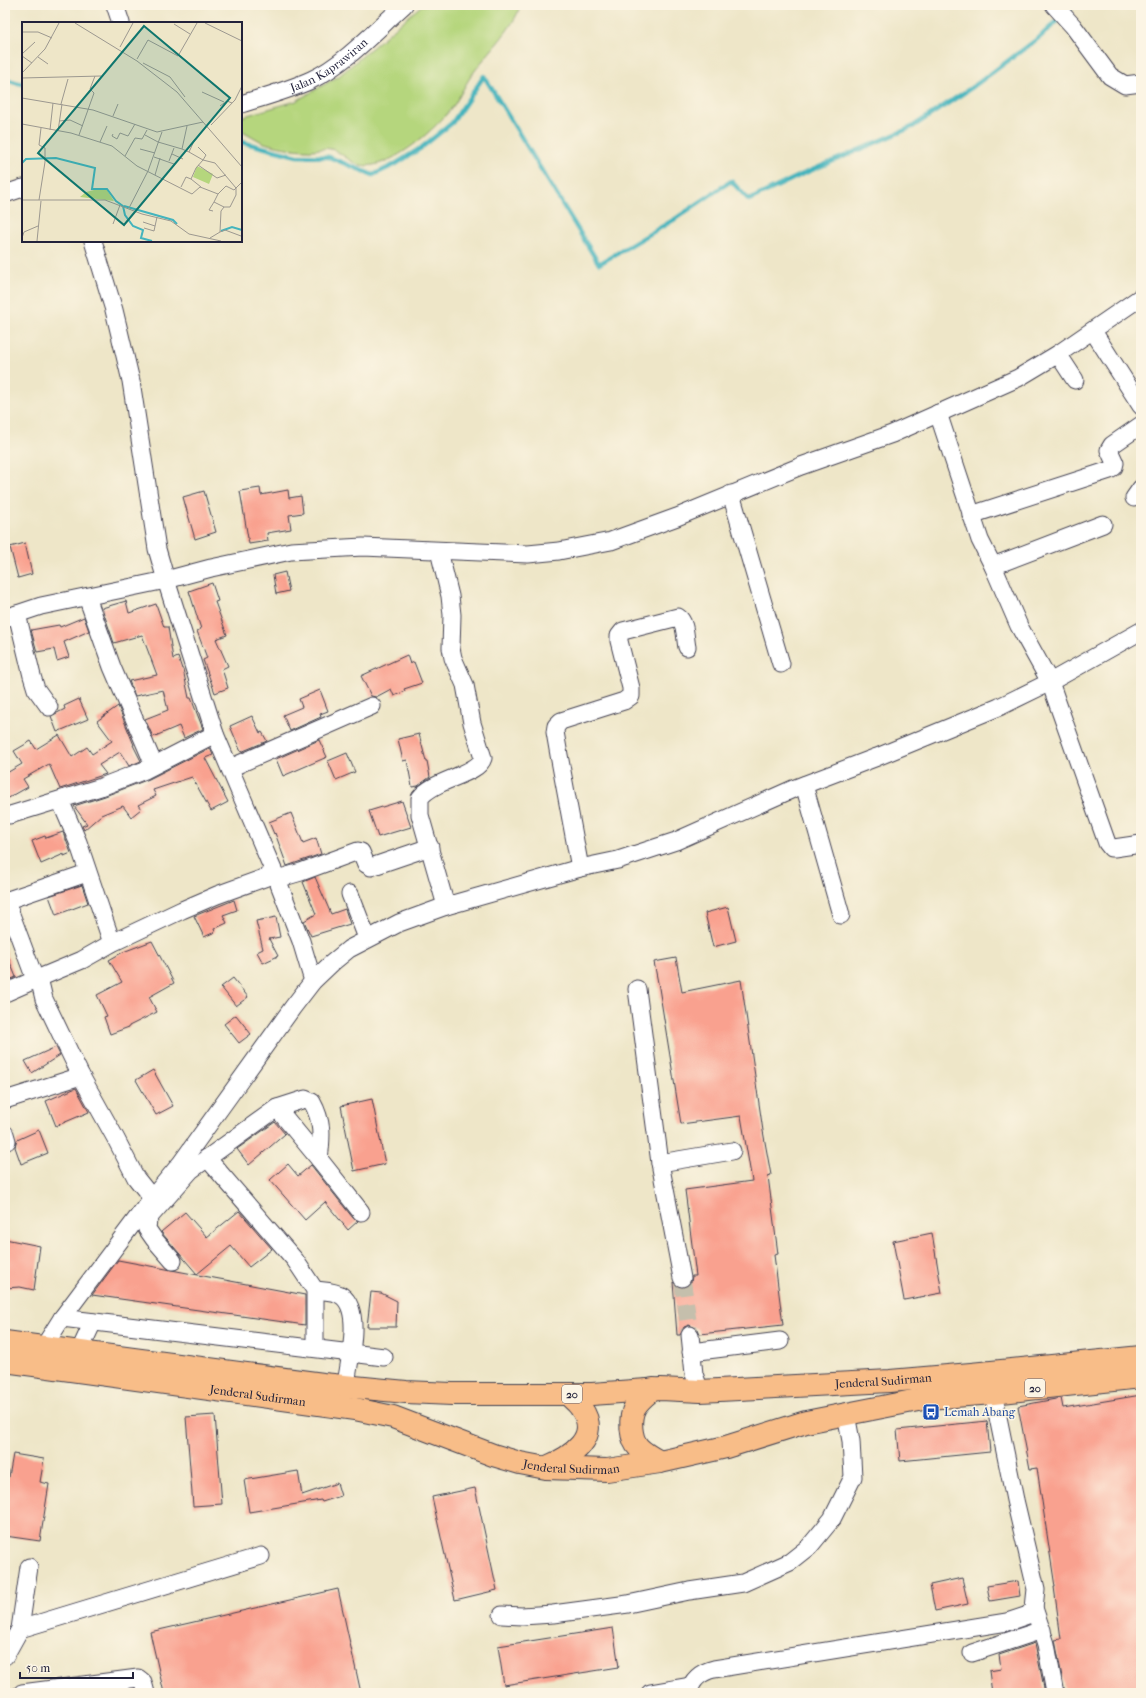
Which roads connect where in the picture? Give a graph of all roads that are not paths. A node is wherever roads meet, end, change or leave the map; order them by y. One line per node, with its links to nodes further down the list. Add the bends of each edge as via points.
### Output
1 (115, 5): 4 (street)
2 (404, 5): 6 (street, Jalan Kaprawiran, via 353,51 312,80)
3 (1056, 7): 5 (street, via 1110,76 1125,85)
4 (121, 22)
5 (1141, 83)
6 (242, 104)
7 (22, 188): 8 (street)
8 (5, 194)
9 (93, 242): 22 (street, via 114,310 131,381 157,549)
10 (1139, 302): 11 (street, via 1114,314)
11 (1093, 331): 12 (street); 14 (street)
12 (1058, 354): 13 (street); 15 (street, via 1018,378)
13 (1075, 380)
14 (1141, 406)
15 (938, 413): 17 (street); 18 (street)
16 (1141, 425): 18 (street, via 1112,445 1109,450 1115,463 1110,470)
17 (731, 494): 20 (street, via 636,532 583,547 528,554); 27 (street)
18 (971, 515): 21 (street, via 980,540)
19 (1102, 524): 21 (street)
20 (440, 551): 22 (street, via 363,547 291,551); 38 (street, via 452,609 453,658 465,685 472,723 483,758 478,767 433,786 420,798 420,815)
21 (994, 566): 28 (street, via 1019,626)
22 (166, 580): 23 (street); 31 (street)
23 (87, 597): 24 (street, via 41,606); 32 (street, via 112,667)
24 (11, 616): 30 (street, via 36,689)
25 (1141, 631): 28 (street)
26 (687, 647): 39 (street, via 682,622 678,616 623,631 619,640 631,696 624,701 561,722 556,726 558,755)
27 (781, 664)
28 (1050, 682): 34 (street, via 999,707); 37 (street, via 1108,843 1111,848)
29 (372, 706): 33 (street)
30 (49, 707)
31 (215, 734): 32 (street); 33 (street)
32 (154, 765): 35 (street, via 102,787)
33 (230, 768): 41 (street)
34 (804, 785): 39 (street, via 676,841 618,860); 45 (street)
35 (60, 800): 36 (street); 40 (street)
36 (10, 815)
37 (1141, 844)
38 (430, 848): 41 (street, via 371,867 358,851 301,872); 44 (street)
39 (580, 868): 44 (street)
40 (88, 873): 43 (street); 47 (street)
41 (276, 876): 47 (street, via 217,895); 49 (street)
42 (350, 894): 46 (street)
43 (5, 901): 48 (street)
44 (446, 906): 46 (street)
45 (841, 915)
46 (367, 938): 49 (street, via 349,949)
47 (112, 943): 48 (street, via 82,960)
48 (37, 979): 51 (street); 52 (street)
49 (313, 981): 59 (street, via 181,1163)
50 (637, 990): 58 (street)
51 (5, 993)
52 (81, 1076): 53 (street); 59 (street, via 136,1178)
53 (5, 1100)
54 (277, 1108): 56 (street); 57 (street); 57 (street, via 305,1099 312,1102 321,1120)
55 (732, 1151): 58 (street)
56 (207, 1158): 61 (street, via 172,1189 148,1220 147,1229); 63 (street, via 295,1260)
57 (320, 1159): 60 (street)
58 (660, 1163): 62 (street)
59 (152, 1198): 64 (street)
60 (361, 1212)
61 (174, 1261)
62 (682, 1278)
63 (315, 1290): 70 (street); 73 (street, via 330,1291 342,1296 350,1306 354,1335)
64 (62, 1318): 65 (street); 69 (street)
65 (93, 1322): 70 (street); 71 (street)
66 (690, 1335): 72 (street)
67 (780, 1341): 72 (street)
68 (5, 1342): 69 (highway, Jenderal Sudirman / 20)
69 (42, 1348): 71 (highway, Jenderal Sudirman / 20)
70 (315, 1348): 73 (street)
71 (78, 1352): 78 (highway, Jenderal Sudirman / 20)
72 (691, 1352): 80 (street, via 694,1374)
73 (350, 1353): 74 (street); 78 (street)
74 (384, 1357)
75 (1141, 1357): 80 (highway, Jenderal Sudirman / 20, via 890,1381)
76 (5, 1361): 85 (highway, Jenderal Sudirman / 20, via 354,1409 393,1417 493,1455)
77 (1141, 1377): 81 (highway, Jenderal Sudirman / 20)
78 (346, 1386): 82 (highway, Jenderal Sudirman / 20, via 406,1392)
79 (653, 1390): 80 (highway, Jenderal Sudirman / 20); 82 (highway, Jenderal Sudirman / 20); 84 (highway, via 634,1408 633,1435 639,1448)
80 (700, 1391)
81 (993, 1393): 83 (highway, Jenderal Sudirman / 20, via 928,1398); 88 (street, via 1036,1588)
82 (568, 1394): 85 (highway, via 587,1418 588,1432 578,1450 568,1458)
83 (846, 1414): 84 (highway, Jenderal Sudirman / 20, via 806,1422 726,1447); 89 (street, via 853,1477 832,1519 809,1547 790,1562 743,1583 628,1604 553,1614)
84 (660, 1462): 85 (highway, Jenderal Sudirman / 20, via 607,1470)
85 (546, 1468)
86 (261, 1556): 90 (street)
87 (29, 1567): 90 (street)
88 (1034, 1608): 91 (street); 94 (street, via 1028,1614 1007,1622 705,1671 696,1678)
89 (502, 1615)
90 (20, 1629): 93 (street)
91 (1042, 1630): 92 (street); 98 (street)
92 (972, 1653)
93 (5, 1656)
94 (689, 1690): 97 (street)
95 (22, 1693): 96 (street, via 138,1678 143,1682)
96 (146, 1693)
97 (650, 1693)
98 (1055, 1693)

